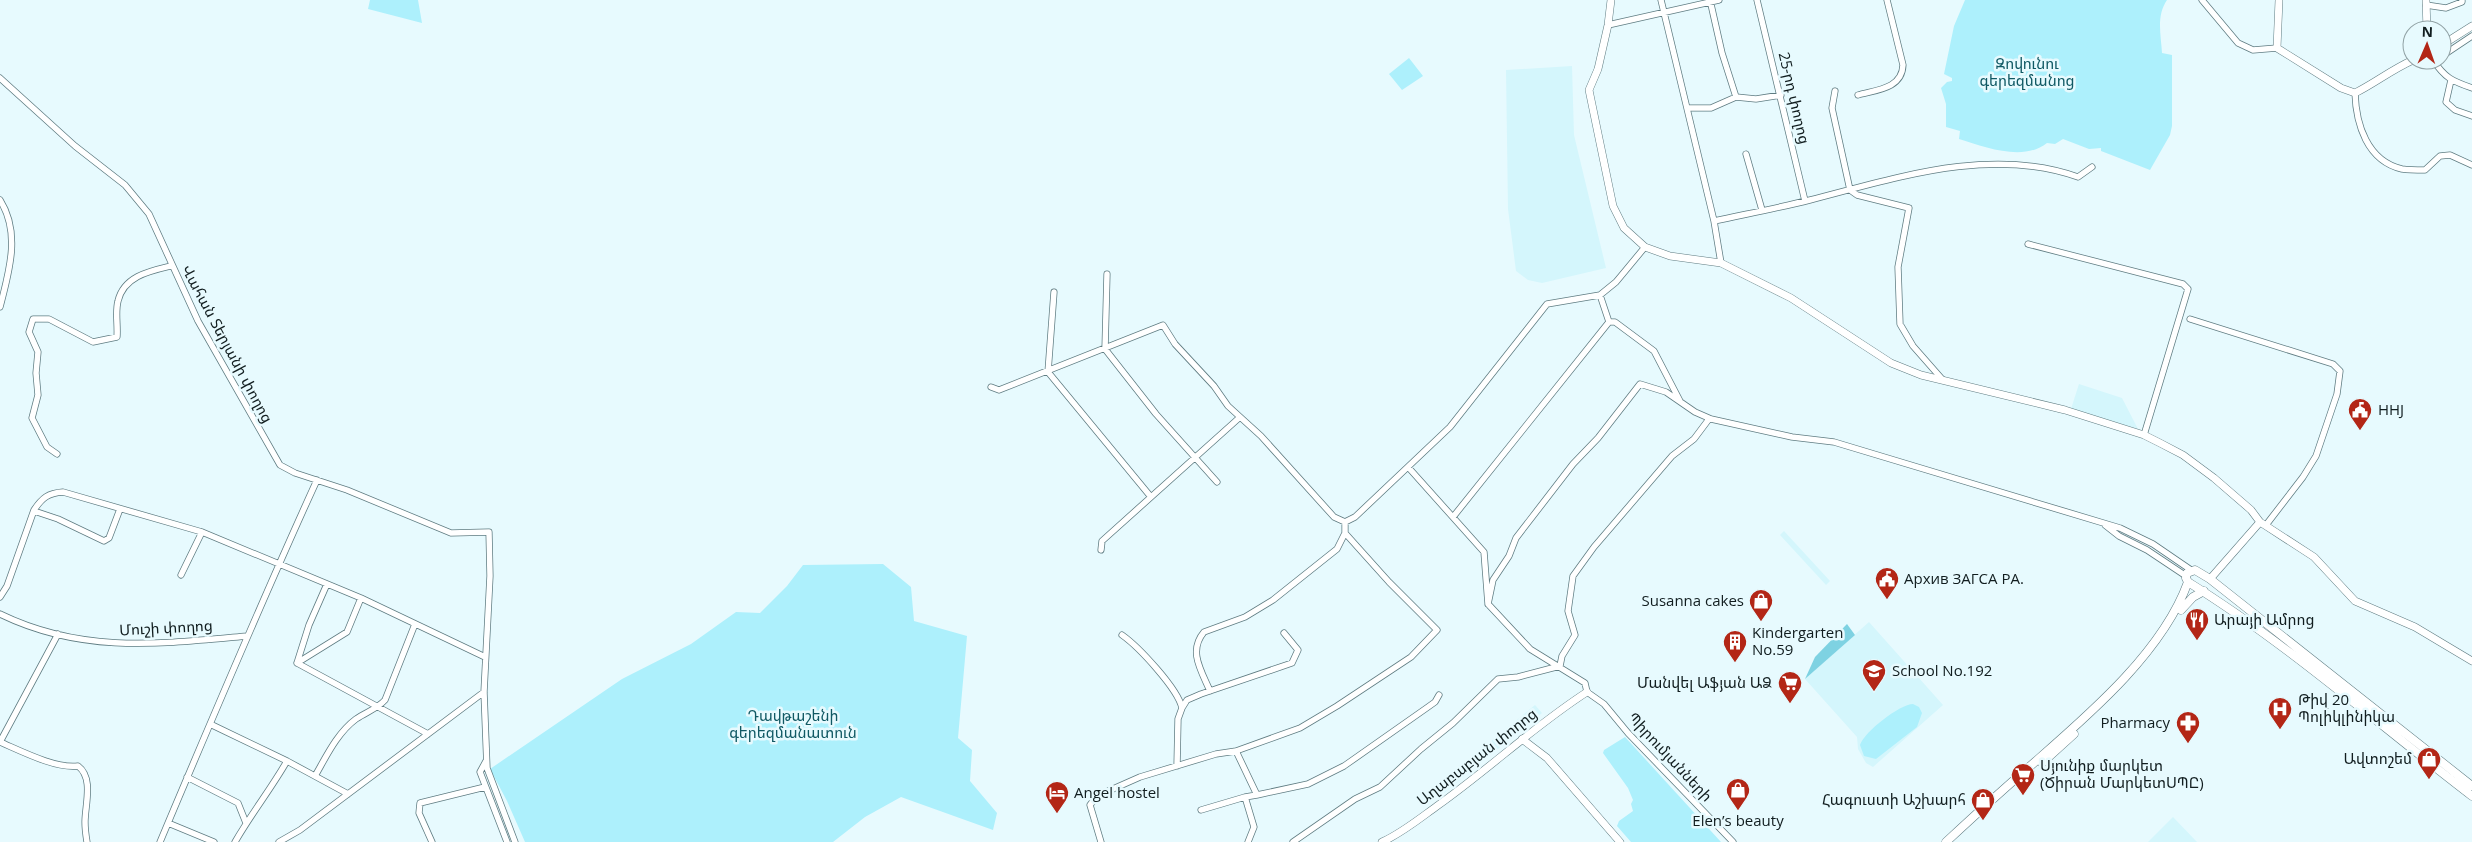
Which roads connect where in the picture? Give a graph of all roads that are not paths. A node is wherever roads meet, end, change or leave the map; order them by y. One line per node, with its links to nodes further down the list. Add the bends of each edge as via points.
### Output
1 (1610, 0): 13 (street)
2 (1661, 0): 11 (street)
3 (1719, 0): 9 (street)
4 (1757, 0): 26 (street, 25-րդ փողոց)
5 (1887, 0): 27 (street, via 1903,72 1888,87)
6 (2202, 0): 17 (street, via 2238,43 2252,50)
7 (2279, 0): 17 (street)
8 (2462, 0): 10 (street, via 2446,8)
9 (1710, 1): 11 (street); 28 (street)
10 (2426, 2): 12 (street)
11 (1664, 12): 13 (street); 29 (street)
12 (2427, 20)
13 (1608, 25): 40 (street, via 1598,68 1588,90 1613,206 1624,228)
14 (2472, 26): 16 (street)
15 (2472, 36): 18 (street)
16 (2452, 39)
17 (2277, 48): 25 (street, via 2341,88)
18 (2452, 49)
19 (2402, 65): 25 (street)
20 (2441, 70): 22 (street)
21 (0, 78): 42 (street, Վահան Տերյանի փողոց, via 75,146 125,185 148,214)
22 (2451, 80): 23 (street); 30 (street, via 2446,102 2455,110)
23 (2472, 88)
24 (1835, 91): 34 (street, via 1832,108)
25 (2355, 93): 32 (street, via 2358,123 2368,145 2382,160 2401,169 2425,170 2440,156 2450,156)
26 (1781, 95): 28 (street, via 1756,99); 36 (street, 25-րդ փողոց)
27 (1858, 95)
28 (1736, 97): 29 (street, via 1711,108)
29 (1688, 108): 38 (street)
30 (2472, 116)
31 (1746, 154): 37 (street)
32 (2472, 165)
33 (2092, 168): 34 (street, via 2078,177 2054,168 1976,164)
34 (1850, 190): 36 (street); 51 (street, via 1857,195 1909,208 1898,267 1900,324 1913,346)
35 (0, 200): 46 (street, via 8,213 13,249)
36 (1805, 201): 37 (street)
37 (1762, 210): 38 (street)
38 (1714, 221): 41 (street)
39 (2028, 244): 56 (street, via 2174,281 2188,289)
40 (1645, 247): 41 (street, via 1670,256); 45 (street, via 1616,282)
41 (1721, 264): 51 (street, via 1791,298 1891,363)
42 (171, 266): 57 (street, via 140,274 125,287 118,301 117,337 93,342 48,319 33,319 28,332 38,352 38,395 32,418 47,447); 60 (street, Վահան Տերյանի փողոց, via 274,457 294,473)
43 (1107, 274): 49 (street)
44 (1054, 292): 50 (street)
45 (1600, 295): 48 (street); 59 (street, via 1547,304 1450,427)
46 (0, 307)
47 (2190, 319): 67 (street, via 2333,364 2340,371 2337,394 2316,456 2303,477)
48 (1608, 322): 53 (street, via 1615,322 1654,350); 65 (street)
49 (1105, 349): 50 (street); 54 (street, via 1164,325 1175,344); 58 (street)
50 (1048, 372): 52 (street, via 1000,390); 62 (street)
51 (1942, 379): 56 (street, via 2065,410)
52 (991, 387)
53 (1680, 402): 55 (street); 80 (street, via 1666,392 1640,384 1516,538 1494,580)
54 (1239, 418): 58 (street); 66 (street, via 1261,436 1334,517)
55 (1710, 418): 73 (street, via 1792,437 1834,442 2055,506 2120,528 2153,544); 90 (street, via 1694,439 1666,462 1594,546 1573,576 1568,611 1575,635 1562,656)
56 (2144, 436): 67 (street, via 2183,454 2251,510)
57 (56, 454)
58 (1195, 458): 61 (street); 62 (street)
59 (1408, 467): 65 (street); 66 (street, via 1355,517)
60 (317, 480): 71 (street); 87 (street, Վահան Տերյանի փողոց, via 451,532 489,532)
61 (1217, 482)
62 (1151, 497): 70 (street, via 1102,541)
63 (120, 509): 64 (street, via 63,492 48,494); 64 (street, via 109,538 104,541); 68 (street)
64 (34, 511): 78 (street, via 15,568)
65 (1453, 517): 80 (street, via 1484,552)
66 (1345, 522): 69 (street)
67 (2263, 524): 74 (street); 88 (street, via 2314,557 2355,601 2415,627)
68 (202, 532): 71 (street); 72 (street)
69 (1345, 532): 91 (street, via 1337,549 1272,600 1245,617 1204,632 1195,647 1196,659); 101 (street, via 1437,630 1411,657 1337,706 1300,728)
70 (1102, 550)
71 (279, 564): 75 (street); 86 (street)
72 (181, 575)
73 (2188, 576): 74 (main road, via 2199,572); 77 (main road); 130 (main road, via 2182,600 2110,693)
74 (2210, 579): 76 (main road)
75 (327, 584): 79 (street); 89 (street)
76 (2216, 586): 77 (main road); 107 (main road)
77 (2208, 593): 111 (main road); 131 (main road, via 2186,603 2137,670 2108,703)
78 (0, 597)
79 (361, 598): 82 (street); 89 (street, via 347,632)
80 (1488, 604): 90 (street, Պիրումյանների, via 1530,649)
81 (0, 614): 84 (street, Մուշի փողոց, via 37,631)
82 (415, 624): 87 (street); 95 (street, via 385,700)
83 (1284, 633): 91 (street, via 1298,650 1292,663)
84 (58, 634): 86 (street, Մուշի փողոց, via 102,643 135,645); 100 (street)
85 (1122, 635): 96 (street, via 1145,656 1178,696)
86 (248, 636): 97 (street)
87 (485, 657): 92 (street)
88 (2472, 662)
89 (297, 663): 95 (street)
90 (1560, 666): 93 (street, Պիրումյանների, via 1585,683); 126 (street, via 1498,679 1380,787 1355,798)
91 (1210, 691): 96 (street, via 1187,700)
92 (484, 692): 98 (street); 102 (street)
93 (1587, 692): 99 (street, Աղաբաբյան փողոց); 129 (street, Պիրումյանների, via 1604,704)
94 (1439, 695): 110 (street, via 1435,702 1344,766 1308,784)
95 (378, 707): 98 (street); 105 (street, via 355,719 333,744)
96 (1182, 708): 104 (street, via 1178,719)
97 (210, 724): 103 (street); 106 (street)
98 (428, 734): 109 (street)
99 (1522, 739): 127 (street, Աղաբաբյան փողոց, via 1458,791); 128 (street, via 1547,758)
100 (0, 742): 116 (street, via 32,756 84,770 88,786 85,826)
101 (1236, 750): 104 (street); 110 (street)
102 (487, 760): 108 (street, via 480,770); 123 (street, via 487,768)
103 (287, 761): 105 (street); 115 (street, via 269,793)
104 (1177, 766): 124 (street, via 1130,781 1093,800 1090,811)
105 (315, 776): 109 (street)
106 (187, 778): 114 (street); 115 (street, via 238,803)
107 (2472, 786)
108 (484, 787): 121 (street, via 420,803 418,813); 122 (street)
109 (348, 794): 120 (street)
110 (1257, 795): 112 (street)
111 (2472, 796)
112 (1245, 797): 113 (street); 125 (street, via 1254,826)
113 (1201, 810)
114 (168, 823): 117 (street); 118 (street)
115 (246, 823): 119 (street)
116 (88, 842)
117 (160, 842)
118 (214, 842)
119 (235, 842)
120 (279, 842)
121 (432, 842)
122 (507, 842)
123 (515, 842)
124 (1101, 842)
125 (1248, 842)
126 (1293, 842)
127 (1382, 842)
128 (1620, 842)
129 (1733, 842)
130 (1946, 842)
131 (1952, 842)

